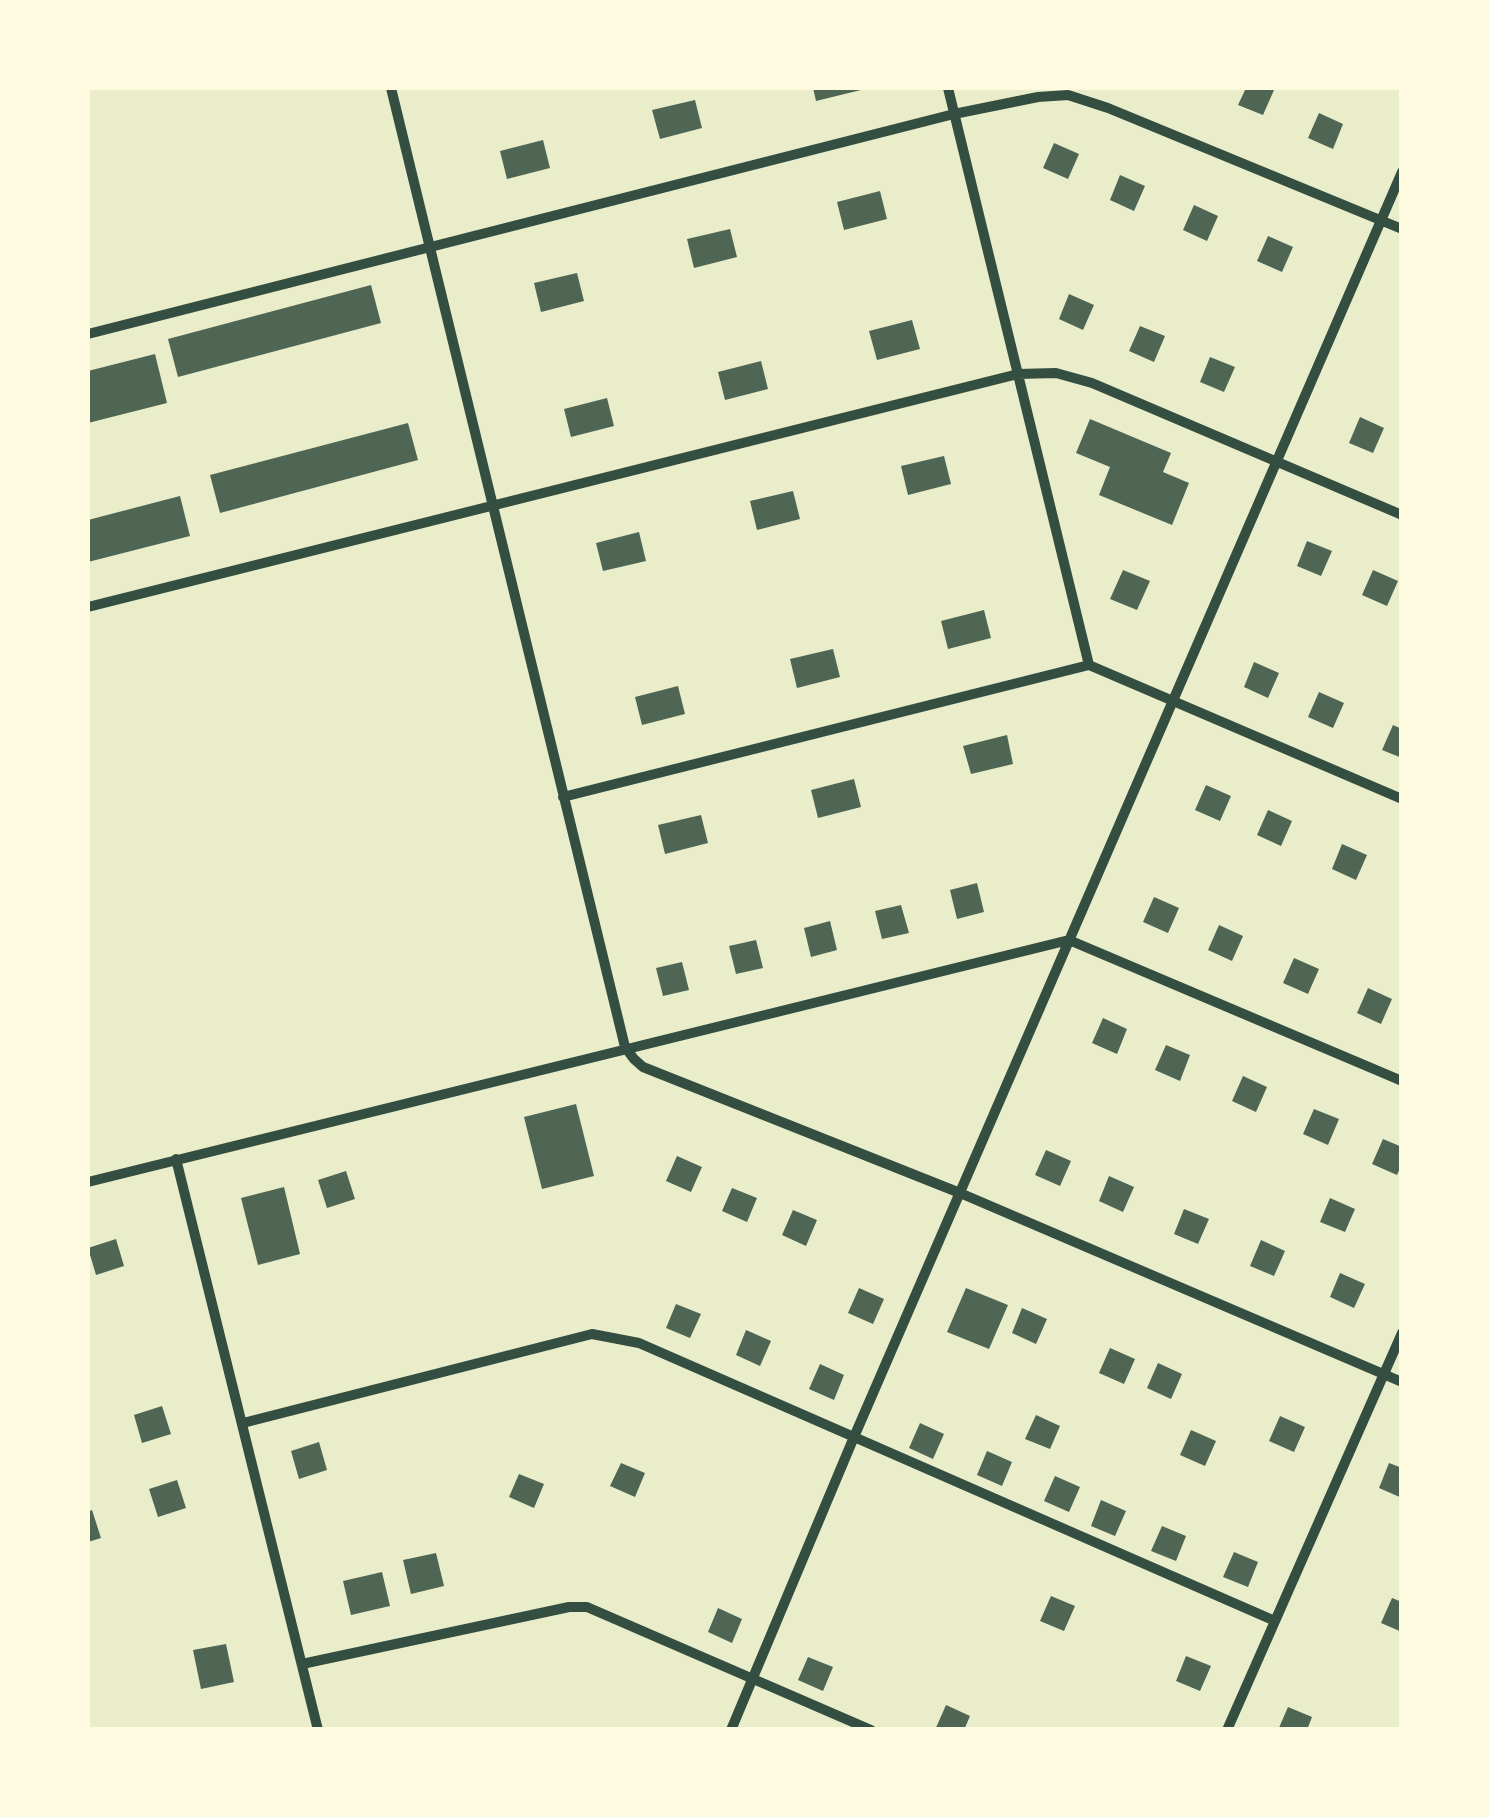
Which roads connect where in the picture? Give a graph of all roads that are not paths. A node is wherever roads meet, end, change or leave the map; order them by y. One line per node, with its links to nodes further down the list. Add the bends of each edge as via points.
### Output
1 (392, 88): 7 (street)
2 (948, 88): 3 (street)
3 (954, 114): 5 (street, via 1068,96); 7 (street); 9 (street)
4 (1402, 172): 5 (street)
5 (1381, 220): 6 (street); 10 (street)
6 (1402, 229)
7 (430, 247): 8 (street); 11 (street)
8 (88, 334)
9 (1018, 374): 10 (street, via 1056,373 1092,384); 11 (street); 14 (street)
10 (1276, 462): 12 (street); 15 (street)
11 (492, 504): 13 (street); 16 (street)
12 (1402, 515)
13 (88, 607)
14 (1089, 665): 15 (street); 16 (street)
15 (1175, 701): 17 (street); 18 (street)
16 (563, 797): 19 (street)
17 (1402, 799)
18 (1069, 940): 19 (street); 20 (street); 23 (street)
19 (625, 1048): 21 (street); 23 (street, via 643,1067)
20 (1402, 1081)
21 (176, 1159): 22 (street); 27 (street)
22 (88, 1182)
23 (960, 1193): 25 (street); 28 (street)
24 (1402, 1334): 25 (street)
25 (1383, 1375): 26 (street); 29 (street)
26 (1402, 1382)
27 (243, 1423): 28 (street, via 592,1334 639,1343); 30 (street)
28 (854, 1437): 29 (street); 31 (street)
29 (1274, 1621): 35 (street)
30 (302, 1664): 31 (street, via 587,1607); 32 (street)
31 (750, 1679): 33 (street); 34 (street)
32 (318, 1730)
33 (731, 1730)
34 (870, 1730)
35 (1227, 1730)

